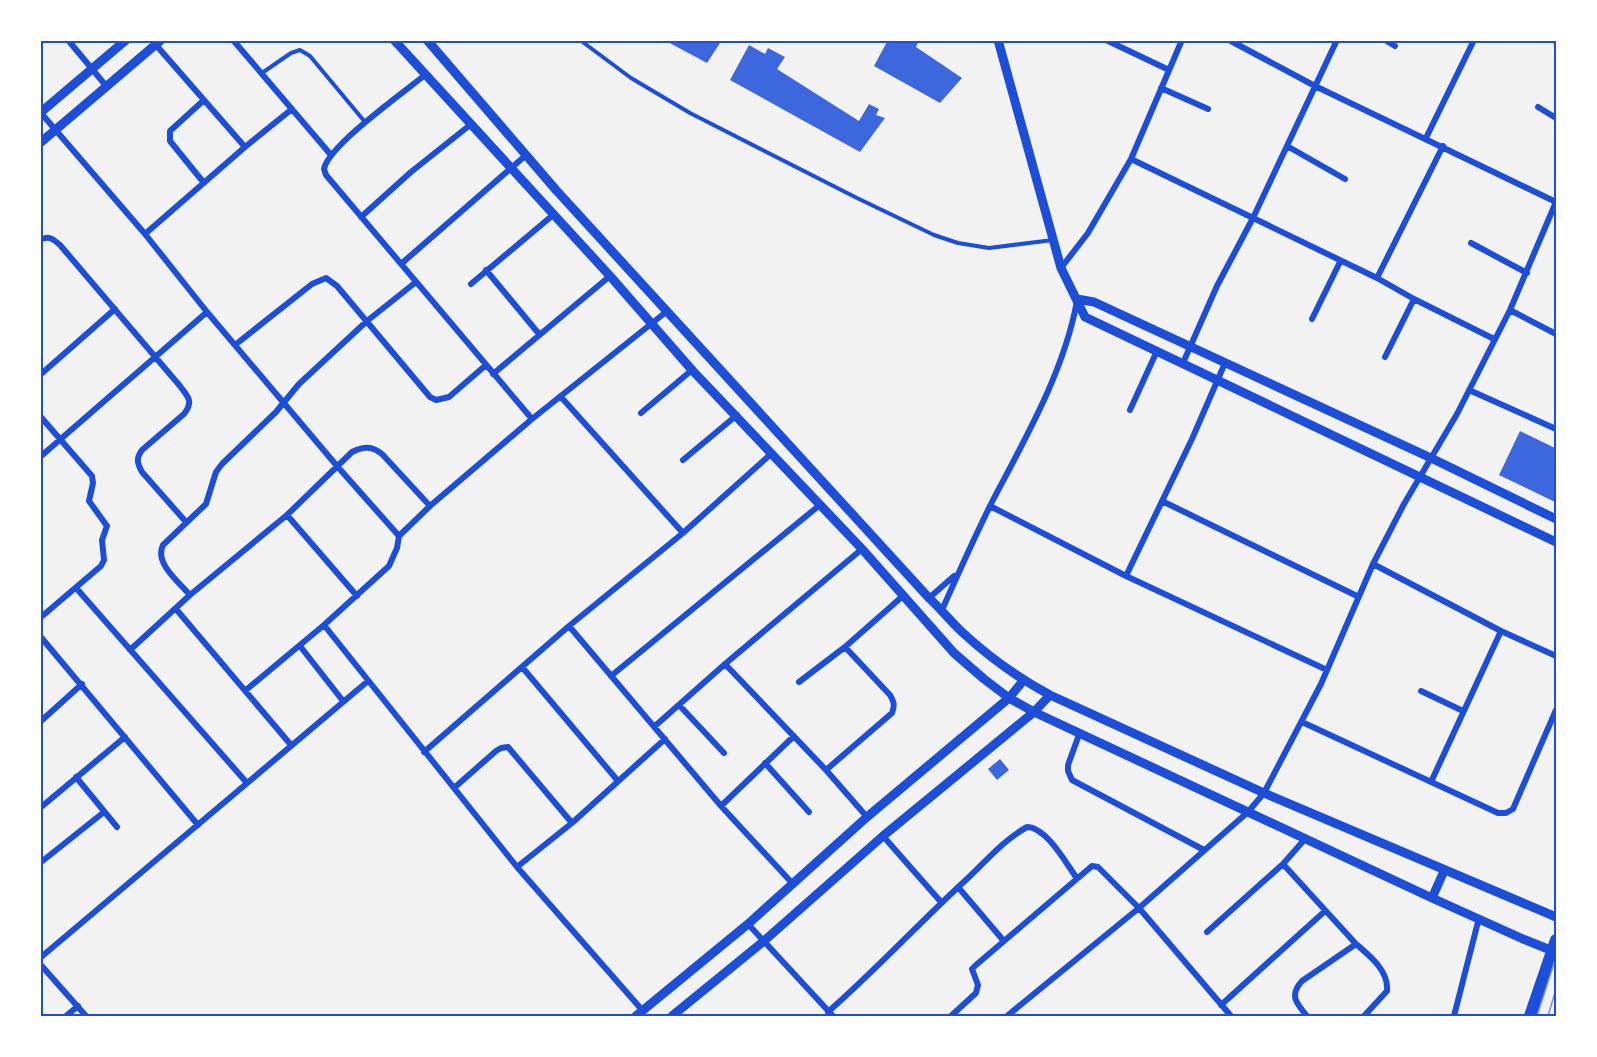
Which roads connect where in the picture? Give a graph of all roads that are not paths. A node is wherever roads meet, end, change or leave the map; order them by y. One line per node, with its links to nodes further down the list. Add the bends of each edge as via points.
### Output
1 (68, 40): 17 (street)
2 (126, 40): 17 (street)
3 (233, 40): 19 (street)
4 (409, 40): 15 (street)
5 (427, 40): 39 (street)
6 (580, 40): 51 (lane, via 631,78 690,113 934,235 989,248)
7 (998, 40): 51 (street)
8 (1106, 40): 18 (street)
9 (1182, 40): 18 (street)
10 (1229, 40): 21 (street)
11 (1337, 40): 21 (street)
12 (1385, 40): 16 (street)
13 (1474, 40): 33 (street)
14 (159, 43): 22 (street); 24 (street)
15 (398, 44): 20 (street)
16 (1395, 46)
17 (92, 69): 22 (street); 28 (street)
18 (1169, 69): 23 (street)
19 (261, 74): 27 (street); 30 (lane, via 300,50 310,56)
20 (425, 75): 30 (street); 31 (street)
21 (1315, 86): 33 (street); 37 (street)
22 (107, 87): 32 (street)
23 (1161, 88): 26 (street); 40 (street)
24 (204, 100): 36 (street); 43 (street, via 169,134 170,141)
25 (1538, 107): 29 (street)
26 (1208, 108)
27 (292, 109): 36 (street); 38 (street)
28 (40, 113): 32 (street)
29 (1557, 118)
30 (365, 123): 38 (street)
31 (471, 125): 41 (street); 46 (street)
32 (54, 131): 34 (street); 49 (street)
33 (1426, 138): 35 (street)
34 (40, 143)
35 (1443, 146): 44 (street); 59 (street)
36 (245, 147): 43 (street)
37 (1287, 147): 42 (street); 47 (street)
38 (331, 155): 46 (street, via 324,165 326,175)
39 (525, 156): 41 (street); 67 (street)
40 (1131, 159): 47 (street); 55 (street, via 1088,233)
41 (510, 169): 45 (street); 54 (street)
42 (1345, 179)
43 (204, 183): 49 (street)
44 (1556, 202): 48 (street)
45 (553, 215): 56 (street); 58 (street)
46 (361, 217): 54 (street)
47 (1253, 218): 53 (street); 75 (street, via 1217,286)
48 (1553, 219): 57 (street)
49 (145, 234): 66 (street)
50 (40, 240): 64 (street, via 52,238 60,245)
51 (1054, 240): 55 (street)
52 (1472, 243): 57 (street)
53 (1340, 262): 59 (street); 68 (street)
54 (401, 264): 60 (street)
55 (1061, 268): 62 (street)
56 (486, 270): 61 (street); 71 (street)
57 (1527, 273): 65 (street)
58 (609, 276): 70 (street); 71 (street)
59 (1377, 278): 63 (street)
60 (416, 282): 69 (street); 81 (street)
61 (471, 284)
62 (1077, 299): 75 (street, via 1094,302); 76 (street, via 1085,317); 105 (street, via 1051,383)
63 (1414, 299): 73 (street); 78 (street)
64 (115, 309): 77 (street); 83 (street)
65 (1510, 310): 72 (street); 73 (street)
66 (207, 312): 74 (street); 77 (street)
67 (666, 312): 70 (street); 123 (street)
68 (1312, 319)
69 (367, 321): 74 (street, via 337,286 326,278 319,279); 81 (street, via 424,391 436,400 449,397); 88 (street)
70 (652, 324): 82 (street); 87 (street)
71 (539, 334): 84 (street)
72 (1557, 334)
73 (1494, 339): 86 (street)
74 (235, 345): 88 (street)
75 (1192, 347): 79 (street); 80 (street)
76 (1157, 351): 79 (street); 89 (street)
77 (156, 357): 95 (street); 109 (street, via 180,386 190,407 142,450 137,457 138,465)
78 (1384, 357)
79 (1183, 363): 85 (street)
80 (1225, 363): 85 (street); 98 (street)
81 (486, 365): 84 (street)
82 (692, 370): 90 (street); 91 (street)
83 (43, 374)
84 (493, 374): 93 (street)
85 (1218, 380): 101 (street); 102 (street)
86 (1469, 390): 94 (street); 98 (street)
87 (561, 397): 93 (street); 111 (street)
88 (284, 403): 100 (street); 109 (street, via 222,464 206,504)
89 (1131, 410)
90 (641, 413)
91 (737, 415): 96 (street); 99 (street)
92 (40, 416): 95 (street)
93 (532, 419): 104 (street)
94 (1557, 429)
95 (60, 439): 97 (street); 118 (street, via 92,476 89,501 107,526 102,540 104,560)
96 (772, 453): 103 (street); 111 (street)
97 (40, 457)
98 (1431, 458): 101 (street); 108 (street)
99 (683, 460)
100 (337, 466): 104 (street, via 360,448 375,448); 106 (street); 112 (street)
101 (1420, 477): 113 (street); 115 (street)
102 (1162, 501): 117 (street); 122 (street)
103 (821, 504): 114 (street); 138 (street)
104 (430, 506): 112 (street)
105 (990, 506): 116 (street); 117 (street)
106 (287, 515): 119 (street); 121 (street)
107 (40, 517): 110 (street)
108 (1557, 519)
109 (186, 522): 119 (street, via 162,545 160,556)
110 (40, 532)
111 (682, 533): 128 (street)
112 (399, 536): 121 (street, via 389,566)
113 (1557, 542)
114 (862, 549): 120 (street); 135 (street)
115 (1373, 564): 122 (street); 129 (street)
116 (959, 571): 123 (street); 125 (street)
117 (1126, 576): 137 (street)
118 (76, 589): 126 (street); 133 (street)
119 (190, 595): 124 (street)
120 (904, 595): 132 (street); 146 (street, via 954,653)
121 (357, 596): 127 (street)
122 (1357, 596): 137 (street)
123 (929, 598): 125 (street)
124 (176, 609): 133 (street); 143 (street)
125 (942, 610): 140 (street, via 961,631)
126 (40, 618)
127 (324, 625): 131 (street); 139 (street)
128 (568, 627): 136 (street); 138 (street)
129 (1501, 631): 134 (street); 150 (street)
130 (42, 641): 142 (street)
131 (300, 646): 143 (street); 147 (street)
132 (845, 647): 141 (street); 163 (street, via 894,702 892,713)
133 (130, 650): 167 (street)
134 (1557, 656)
135 (725, 664): 148 (street); 156 (street)
136 (522, 667): 160 (street); 165 (street)
137 (1327, 670): 153 (street)
138 (611, 676): 154 (street)
139 (368, 681): 147 (street); 160 (street)
140 (1023, 681): 145 (street); 146 (street)
141 (799, 682)
142 (82, 684): 152 (street); 157 (street)
143 (246, 690): 159 (street)
144 (1421, 691): 150 (street)
145 (1050, 695): 151 (street); 169 (street)
146 (1009, 698): 151 (street); 175 (street)
147 (343, 701): 159 (street)
148 (679, 705): 154 (street); 161 (street)
149 (1557, 710): 166 (street, via 1509,812 1498,813)
150 (1463, 711): 166 (street)
151 (1034, 712): 155 (street); 179 (street)
152 (40, 722)
153 (1302, 722): 166 (street); 169 (street)
154 (655, 726): 158 (street)
155 (1080, 732): 174 (street); 181 (street, via 1068,765 1072,780)
156 (794, 736): 162 (street); 163 (street)
157 (125, 737): 164 (street); 177 (street)
158 (665, 739): 165 (street); 170 (street)
159 (291, 745): 167 (street)
160 (424, 753): 168 (street)
161 (724, 753)
162 (765, 763): 170 (street); 173 (street)
163 (826, 770): 175 (street)
164 (76, 777): 171 (street); 172 (street)
165 (618, 781): 176 (street)
166 (1431, 782)
167 (247, 783): 177 (street)
168 (454, 788): 176 (street, via 504,747 513,750); 184 (street)
169 (1264, 793): 174 (street); 185 (street)
170 (721, 806): 187 (street)
171 (40, 808)
172 (104, 812): 178 (street); 182 (street)
173 (809, 812)
174 (1248, 812): 180 (street); 181 (street)
175 (867, 817): 187 (street)
176 (572, 823): 184 (street)
177 (198, 825): 201 (street)
178 (117, 827)
179 (884, 836): 190 (street); 198 (street)
180 (1305, 838): 183 (street); 189 (street)
181 (1204, 850): 191 (street)
182 (40, 863)
183 (1283, 864): 192 (street); 196 (street)
184 (517, 867): 205 (street)
185 (1444, 871): 189 (street); 193 (street)
186 (1076, 877): 188 (street, via 1046,836 1037,828 1027,827); 191 (street, via 1092,866 1098,867); 197 (street)
187 (794, 884): 195 (street)
188 (957, 887): 190 (street); 197 (street)
189 (1432, 898): 194 (street)
190 (941, 902): 206 (street)
191 (1138, 908): 203 (street); 211 (street)
192 (1325, 911): 199 (street); 203 (street)
193 (1557, 917)
194 (1479, 918): 200 (street, via 1523,939); 215 (street)
195 (748, 924): 198 (street); 205 (street)
196 (1207, 932)
197 (1003, 940): 210 (street, via 972,969 978,985 976,993)
198 (764, 941): 206 (street); 209 (street)
199 (1356, 944): 213 (street, via 1296,988 1296,999); 214 (street, via 1381,969 1388,984 1387,991)
200 (1555, 945): 216 (main road)
201 (40, 958)
202 (40, 964): 204 (street)
203 (1221, 1005): 212 (street)
204 (78, 1006): 207 (street); 208 (street)
205 (640, 1014)
206 (830, 1014)
207 (66, 1017)
208 (86, 1017)
209 (672, 1017)
210 (951, 1017)
211 (1007, 1017)
212 (1231, 1017)
213 (1307, 1017)
214 (1364, 1017)
215 (1454, 1017)
216 (1530, 1017)

